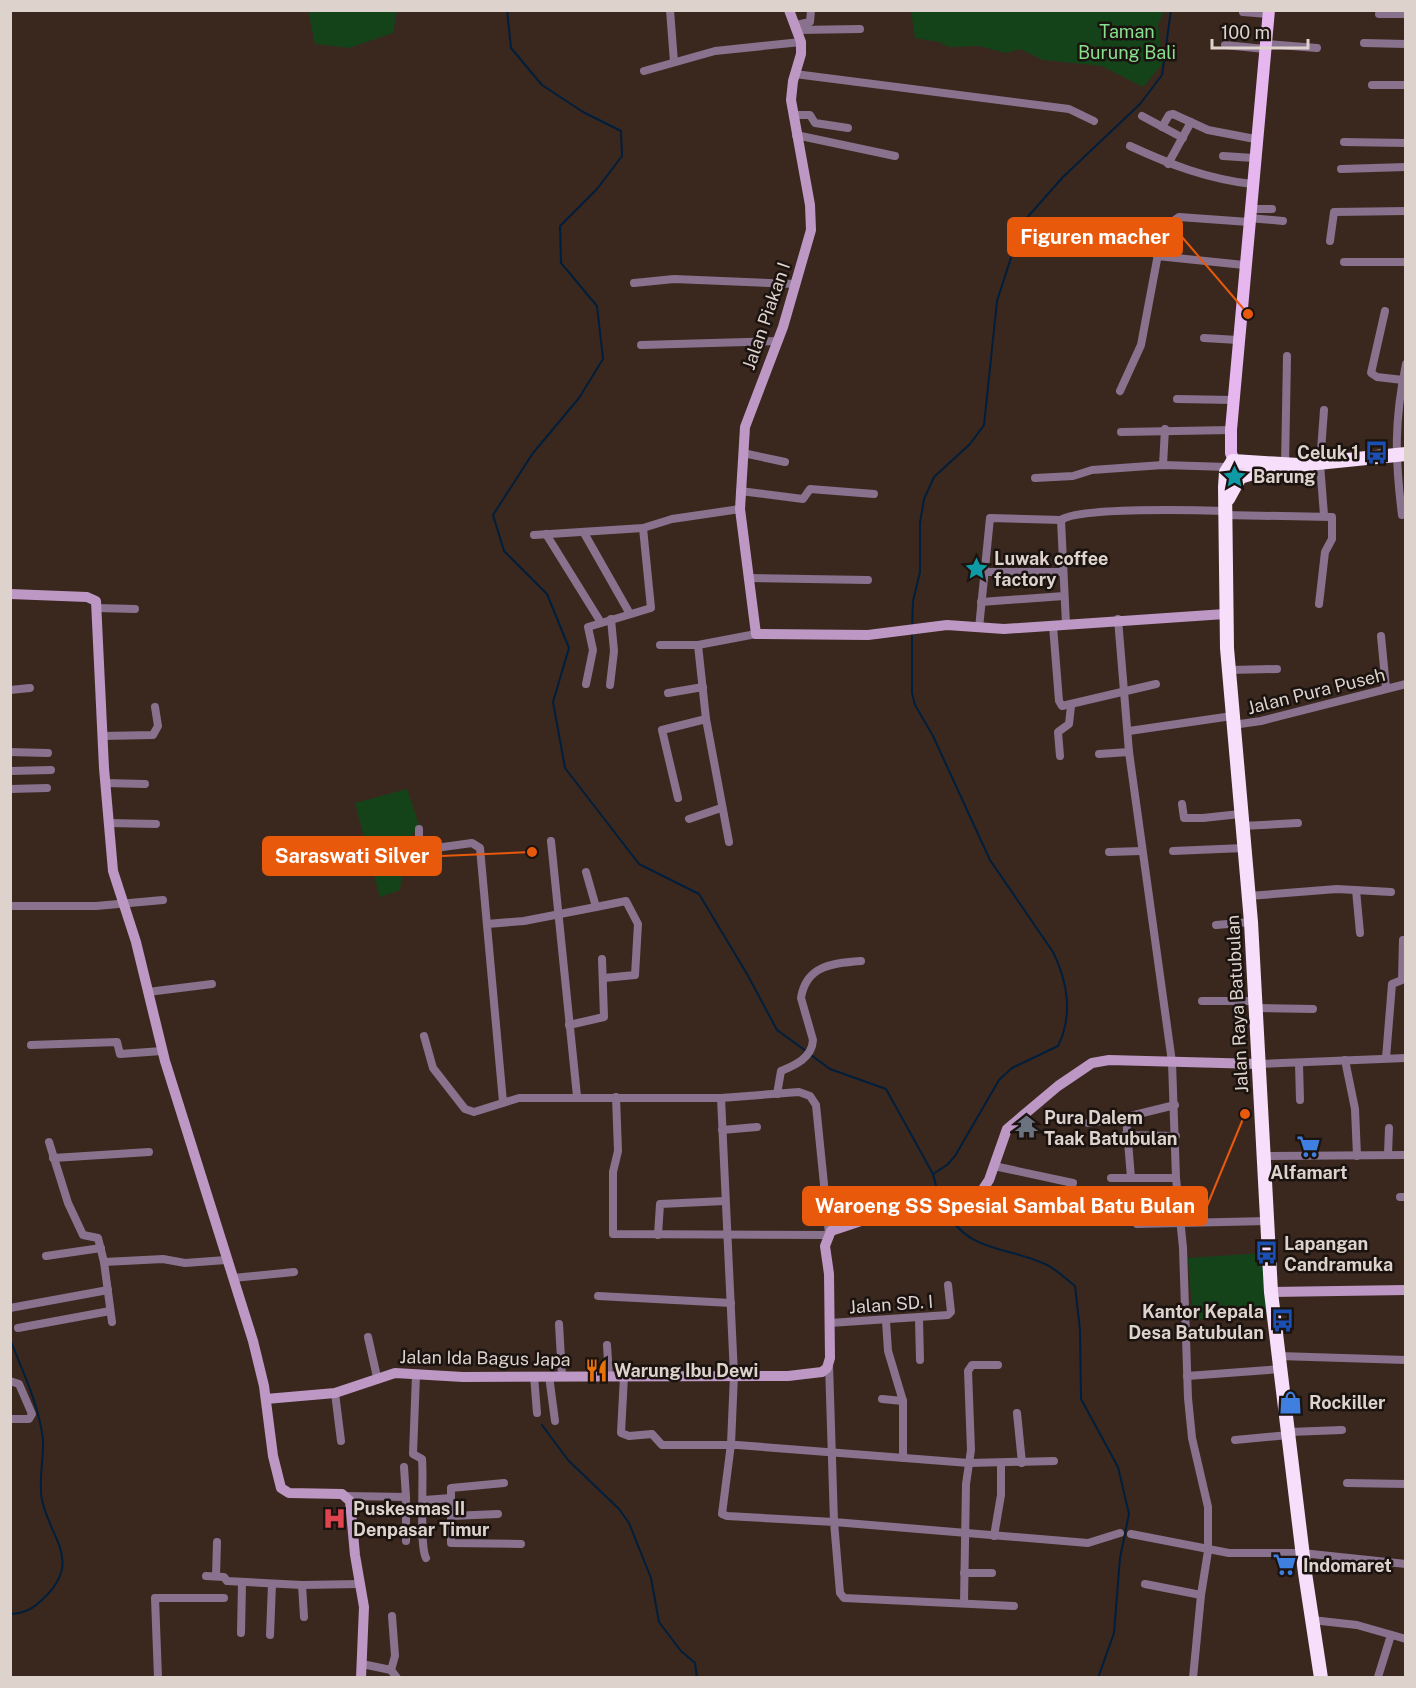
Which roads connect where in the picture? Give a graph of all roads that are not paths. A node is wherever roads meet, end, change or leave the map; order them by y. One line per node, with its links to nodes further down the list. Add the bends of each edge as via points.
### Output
1 (670, 10): 16 (street)
2 (789, 10): 8 (street, Jalan Piakan I)
3 (811, 10): 8 (street, via 810,22)
4 (1243, 12): 5 (street)
5 (1269, 12): 14 (main road)
6 (1380, 14): 7 (street)
7 (1406, 14)
8 (797, 27): 9 (street); 10 (street, Jalan Piakan I)
9 (860, 29)
10 (801, 42): 16 (street, via 715,51); 18 (street, Jalan Piakan I)
11 (1364, 43): 12 (street)
12 (1406, 44)
13 (1225, 45): 14 (street)
14 (1265, 46): 15 (street); 29 (main road)
15 (1317, 48)
16 (674, 62): 17 (street)
17 (644, 71)
18 (795, 74): 21 (street, Jalan Piakan I); 23 (street, via 1059,108)
19 (1372, 85): 20 (street)
20 (1406, 85)
21 (793, 115): 26 (street, via 810,115 815,123); 27 (street, Jalan Piakan I)
22 (1142, 116): 25 (street)
23 (1094, 121)
24 (1191, 122): 25 (street, via 1171,114); 28 (street); 29 (street, via 1208,130)
25 (1162, 127): 28 (street)
26 (848, 128)
27 (796, 135): 33 (street); 50 (street, Jalan Piakan I, via 811,220)
28 (1183, 138): 36 (street)
29 (1256, 139): 35 (main road)
30 (1344, 142): 31 (street)
31 (1406, 143)
32 (1130, 146): 36 (street)
33 (895, 156)
34 (1223, 156): 35 (street)
35 (1254, 158): 39 (main road)
36 (1168, 164): 39 (street, via 1214,179)
37 (1406, 167): 38 (street)
38 (1341, 169)
39 (1252, 184): 42 (main road)
40 (1272, 209): 42 (street)
41 (1406, 211): 44 (street, via 1334,212)
42 (1249, 216): 43 (street); 45 (street, via 1176,218 1162,233); 48 (main road)
43 (1283, 221)
44 (1330, 241)
45 (1157, 256): 48 (street); 59 (street, via 1141,345)
46 (1344, 262): 47 (street)
47 (1406, 262)
48 (1244, 265): 53 (main road)
49 (634, 283): 50 (street, via 674,279)
50 (795, 284): 54 (street, Jalan Piakan I)
51 (1385, 311): 58 (street, via 1371,373)
52 (1204, 338): 53 (street)
53 (1238, 340): 61 (main road)
54 (778, 341): 55 (street); 66 (street, Jalan Piakan I, via 747,422)
55 (641, 345)
56 (1287, 356): 72 (street)
57 (1406, 364): 58 (street)
58 (1403, 380): 67 (street, via 1397,417)
59 (1120, 391)
60 (1177, 399): 61 (street)
61 (1233, 400): 64 (main road)
62 (1324, 410): 70 (street)
63 (1165, 429): 64 (street); 65 (street); 71 (street)
64 (1231, 430): 69 (main road)
65 (1121, 432)
66 (743, 453): 68 (street); 75 (street, Jalan Piakan I)
67 (1400, 455): 70 (highway); 79 (street)
68 (785, 462)
69 (1231, 464): 71 (street); 72 (highway); 73 (main road); 78 (highway, Jalan Raya Batubulan)
70 (1320, 464): 72 (highway); 80 (street)
71 (1163, 465): 74 (street)
72 (1282, 466): 73 (highway)
73 (1240, 477): 78 (highway, Jalan Raya Batubulan)
74 (1035, 478)
75 (740, 491): 76 (street, via 803,499 810,489); 77 (street, Jalan Piakan I)
76 (874, 494)
77 (740, 508): 82 (street); 88 (street, Jalan Piakan I)
78 (1225, 510): 80 (street); 81 (street, via 1121,512); 97 (highway, Jalan Raya Batubulan)
79 (1402, 515)
80 (1324, 516): 93 (street, via 1332,517 1333,536 1325,552)
81 (1061, 520): 86 (street, via 990,518); 87 (street)
82 (643, 528): 83 (street); 96 (street, via 651,607)
83 (584, 533): 84 (street); 96 (street)
84 (546, 534): 85 (street); 100 (street)
85 (534, 535)
86 (985, 572): 87 (street); 92 (street)
87 (1062, 572): 91 (street)
88 (748, 578): 89 (street); 104 (street, Jalan Piakan I)
89 (868, 580)
90 (10, 594): 94 (street, via 87,597 96,601)
91 (1064, 596): 92 (street); 101 (street)
92 (981, 602): 103 (street)
93 (1319, 604)
94 (97, 608): 95 (street); 125 (street)
95 (135, 609)
96 (630, 614): 98 (street)
97 (1226, 614): 99 (street); 109 (highway, Jalan Raya Batubulan)
98 (611, 619): 100 (street); 113 (street, via 614,651)
99 (1118, 619): 101 (street); 118 (street)
100 (600, 621): 110 (street, via 587,629 592,650)
101 (1066, 624): 102 (street)
102 (1053, 626): 103 (street); 120 (street, via 1059,702 1064,707)
103 (980, 628): 104 (street, via 947,625 868,634)
104 (756, 634): 107 (street)
105 (1381, 636): 116 (street)
106 (660, 645): 107 (street)
107 (698, 645): 114 (street)
108 (1277, 669): 109 (street)
109 (1229, 670): 123 (highway, Jalan Raya Batubulan)
110 (586, 684)
111 (1156, 684): 118 (street)
112 (1406, 684): 116 (street, Jalan Pura Puseh)
113 (610, 685)
114 (703, 687): 119 (street); 122 (street)
115 (30, 688): 117 (street)
116 (1386, 688): 123 (street, Jalan Pura Puseh, via 1261,721)
117 (10, 690)
118 (1124, 691): 120 (street); 124 (street)
119 (668, 693)
120 (1071, 706): 130 (street, via 1069,724 1058,732)
121 (155, 707): 125 (street, via 158,726 153,735)
122 (706, 719): 137 (street, via 662,730); 139 (street)
123 (1233, 721): 124 (street, Jalan Pura Puseh); 141 (highway, Jalan Raya Batubulan)
124 (1129, 731): 127 (street)
125 (103, 736): 133 (street)
126 (10, 752): 128 (street)
127 (1129, 752): 129 (street); 149 (street)
128 (48, 753)
129 (1099, 754)
130 (1060, 756)
131 (51, 770): 132 (street)
132 (10, 771)
133 (106, 783): 134 (street); 143 (street)
134 (145, 784)
135 (46, 788): 136 (street)
136 (10, 789)
137 (678, 798)
138 (1182, 804): 141 (street, via 1184,818)
139 (721, 808): 140 (street); 147 (street)
140 (689, 819)
141 (1241, 820): 142 (street); 148 (highway, Jalan Raya Batubulan)
142 (1298, 822)
143 (109, 823): 144 (street); 157 (street, via 111,861)
144 (156, 824)
145 (419, 829): 162 (street, via 421,850 472,843 478,846)
146 (551, 841): 160 (street)
147 (729, 842)
148 (1244, 849): 150 (street); 155 (highway, Jalan Raya Batubulan)
149 (1142, 851): 151 (street); 181 (street)
150 (1173, 851)
151 (1109, 852)
152 (586, 872): 159 (street)
153 (1356, 890): 154 (street); 155 (street); 164 (street)
154 (1391, 892)
155 (1249, 896): 161 (highway, Jalan Raya Batubulan)
156 (163, 900): 157 (street)
157 (122, 904): 158 (street); 170 (street)
158 (10, 906)
159 (596, 907): 160 (street); 168 (street, via 626,901 638,924 635,975)
160 (558, 915): 162 (street); 174 (street)
161 (1251, 922): 163 (street); 172 (highway, Jalan Raya Batubulan)
162 (488, 924): 189 (street)
163 (1216, 925)
164 (1360, 933)
165 (1402, 939): 178 (street, via 1403,978 1392,984)
166 (602, 959): 168 (street)
167 (861, 961): 184 (street, via 820,967 813,972 804,988 802,1006 812,1047 798,1064 781,1071)
168 (604, 978): 174 (street, via 604,1017)
169 (212, 984): 170 (street)
170 (148, 992): 177 (street)
171 (1202, 1001): 172 (street)
172 (1255, 1004): 173 (street); 182 (highway, Jalan Raya Batubulan)
173 (1313, 1009)
174 (569, 1025): 185 (street)
175 (424, 1036): 189 (street, via 432,1068 465,1109 480,1112)
176 (31, 1045): 177 (street, via 117,1042 120,1054)
177 (162, 1051): 219 (street)
178 (1386, 1058): 179 (street); 180 (street)
179 (1406, 1058)
180 (1345, 1060): 183 (street); 203 (street, via 1355,1109)
181 (1172, 1062): 182 (street); 190 (street); 205 (street, via 1104,1060 1086,1066 1010,1126)
182 (1258, 1064): 183 (street); 202 (highway, Jalan Raya Batubulan)
183 (1299, 1064): 188 (street)
184 (777, 1094): 187 (street); 214 (street, via 803,1092 813,1099)
185 (577, 1096): 186 (street); 189 (street)
186 (616, 1097): 187 (street); 215 (street, via 618,1151 612,1172 612,1233)
187 (721, 1098): 195 (street)
188 (1300, 1100)
189 (503, 1102)
190 (1175, 1105): 191 (street); 197 (street)
191 (1126, 1117): 192 (street); 196 (street)
192 (1088, 1123)
193 (757, 1128): 195 (street)
194 (1389, 1128): 200 (street)
195 (722, 1130): 210 (street)
196 (1125, 1135): 197 (street); 207 (street)
197 (1176, 1136): 208 (street)
198 (49, 1142): 204 (street)
199 (148, 1152): 204 (street)
200 (1388, 1155): 201 (street); 203 (street)
201 (1406, 1155)
202 (1265, 1156): 203 (street); 211 (highway, Jalan Raya Batubulan)
203 (1357, 1156)
204 (53, 1158): 217 (street, via 83,1234 98,1238)
205 (994, 1166): 209 (street); 214 (street, via 982,1194 976,1198 924,1200)
206 (1111, 1178): 207 (street)
207 (1131, 1178): 208 (street)
208 (1176, 1178): 213 (street)
209 (1073, 1183)
210 (725, 1201): 215 (street, via 660,1204); 216 (street)
211 (1267, 1221): 213 (street); 226 (highway, Jalan Raya Batubulan)
212 (1137, 1224): 213 (street)
213 (1180, 1224): 252 (street)
214 (828, 1234): 216 (street); 234 (street, via 825,1246)
215 (658, 1235): 216 (street)
216 (726, 1236): 228 (street)
217 (101, 1248): 218 (street); 220 (street)
218 (45, 1256)
219 (226, 1260): 220 (street); 222 (street)
220 (104, 1262): 224 (street)
221 (294, 1272): 222 (street)
222 (233, 1278): 257 (street)
223 (948, 1285): 231 (street, Jalan SD. I, via 948,1315)
224 (108, 1290): 229 (street); 230 (street)
225 (1406, 1290): 226 (street)
226 (1271, 1292): 241 (highway, Jalan Raya Batubulan)
227 (598, 1296): 228 (street)
228 (731, 1303): 246 (street)
229 (10, 1308)
230 (110, 1311): 233 (street); 236 (street)
231 (919, 1319): 232 (street, Jalan SD. I); 239 (street)
232 (886, 1321): 234 (street, Jalan SD. I); 259 (street, via 888,1351)
233 (112, 1322)
234 (830, 1323): 242 (street)
235 (559, 1324): 249 (street)
236 (18, 1328)
237 (368, 1336): 253 (street)
238 (607, 1345): 250 (street)
239 (920, 1360)
240 (1406, 1360): 241 (street)
241 (1280, 1362): 252 (street); 265 (highway, Jalan Raya Batubulan)
242 (829, 1364): 244 (street); 255 (street)
243 (998, 1365): 273 (street, via 968,1367)
244 (819, 1373): 246 (street, Jalan Ida Bagus Japa); 255 (street)
245 (416, 1375): 247 (street, Jalan Ida Bagus Japa); 253 (street, Jalan Ida Bagus Japa, via 402,1372); 282 (street, via 413,1455 422,1459)
246 (734, 1375): 251 (street, Jalan Ida Bagus Japa); 268 (street)
247 (534, 1376): 248 (street, Jalan Ida Bagus Japa); 260 (street)
248 (549, 1376): 249 (street, Jalan Ida Bagus Japa); 263 (street)
249 (562, 1376): 250 (street, Jalan Ida Bagus Japa)
250 (609, 1376): 251 (street, Jalan Ida Bagus Japa)
251 (624, 1376): 268 (street, via 624,1435 652,1434 662,1445)
252 (1187, 1376): 293 (street, via 1192,1438 1208,1507)
253 (377, 1377): 256 (street, Jalan Ida Bagus Japa)
254 (10, 1382): 262 (street, via 19,1383 32,1414 29,1419)
255 (831, 1385): 269 (street)
256 (335, 1393): 257 (street, Jalan Ida Bagus Japa); 267 (street)
257 (266, 1399): 279 (street, via 282,1490)
258 (882, 1399): 259 (street)
259 (903, 1401): 270 (street)
260 (537, 1413)
261 (1017, 1413): 272 (street)
262 (10, 1419)
263 (555, 1421)
264 (1342, 1430): 265 (street)
265 (1289, 1434): 266 (street); 294 (highway, Jalan Raya Batubulan)
266 (1235, 1440)
267 (341, 1441)
268 (731, 1444): 269 (street); 285 (street, via 723,1515)
269 (833, 1453): 270 (street); 285 (street)
270 (903, 1458): 273 (street)
271 (1054, 1461): 272 (street)
272 (1022, 1462): 274 (street)
273 (969, 1463): 274 (street); 286 (street)
274 (1001, 1464): 289 (street)
275 (404, 1467): 280 (street)
276 (504, 1483): 281 (street, via 451,1488)
277 (1347, 1483): 278 (street)
278 (1406, 1484)
279 (347, 1496): 280 (street); 303 (street)
280 (406, 1497): 290 (street)
281 (451, 1498): 282 (street); 284 (street)
282 (424, 1500): 295 (street, via 422,1544)
283 (498, 1514): 284 (street)
284 (451, 1516): 292 (street, via 451,1543)
285 (834, 1522): 286 (street); 308 (street, via 842,1598)
286 (964, 1533): 289 (street); 297 (street)
287 (1120, 1533): 289 (street, via 1088,1543)
288 (1131, 1534): 293 (street, via 1159,1537)
289 (994, 1536)
290 (406, 1541)
291 (217, 1542): 300 (street)
292 (521, 1544)
293 (1209, 1551): 294 (street); 306 (street)
294 (1302, 1553): 296 (street); 312 (highway, Jalan Raya Batubulan)
295 (426, 1558)
296 (1406, 1564)
297 (964, 1573): 298 (street); 308 (street)
298 (992, 1573)
299 (206, 1576): 300 (street)
300 (216, 1576): 301 (street)
301 (242, 1583): 302 (street); 313 (street)
302 (272, 1584): 305 (street); 314 (street)
303 (360, 1584): 305 (street); 317 (street, via 365,1615)
304 (1145, 1584): 306 (street)
305 (302, 1585): 311 (street)
306 (1201, 1595): 322 (street)
307 (224, 1598): 319 (street, via 155,1598)
308 (964, 1603): 309 (street)
309 (1014, 1606)
310 (392, 1616): 318 (street, via 395,1656)
311 (304, 1617)
312 (1312, 1620): 315 (street, via 1357,1625); 323 (highway, Jalan Raya Batubulan)
313 (240, 1633)
314 (270, 1635)
315 (1391, 1635): 316 (street); 324 (street)
316 (1406, 1639)
317 (362, 1664): 318 (street); 320 (street)
318 (391, 1670): 321 (street)
319 (158, 1677)
320 (361, 1677)
321 (397, 1677)
322 (1193, 1677)
323 (1321, 1677)
324 (1378, 1677)

